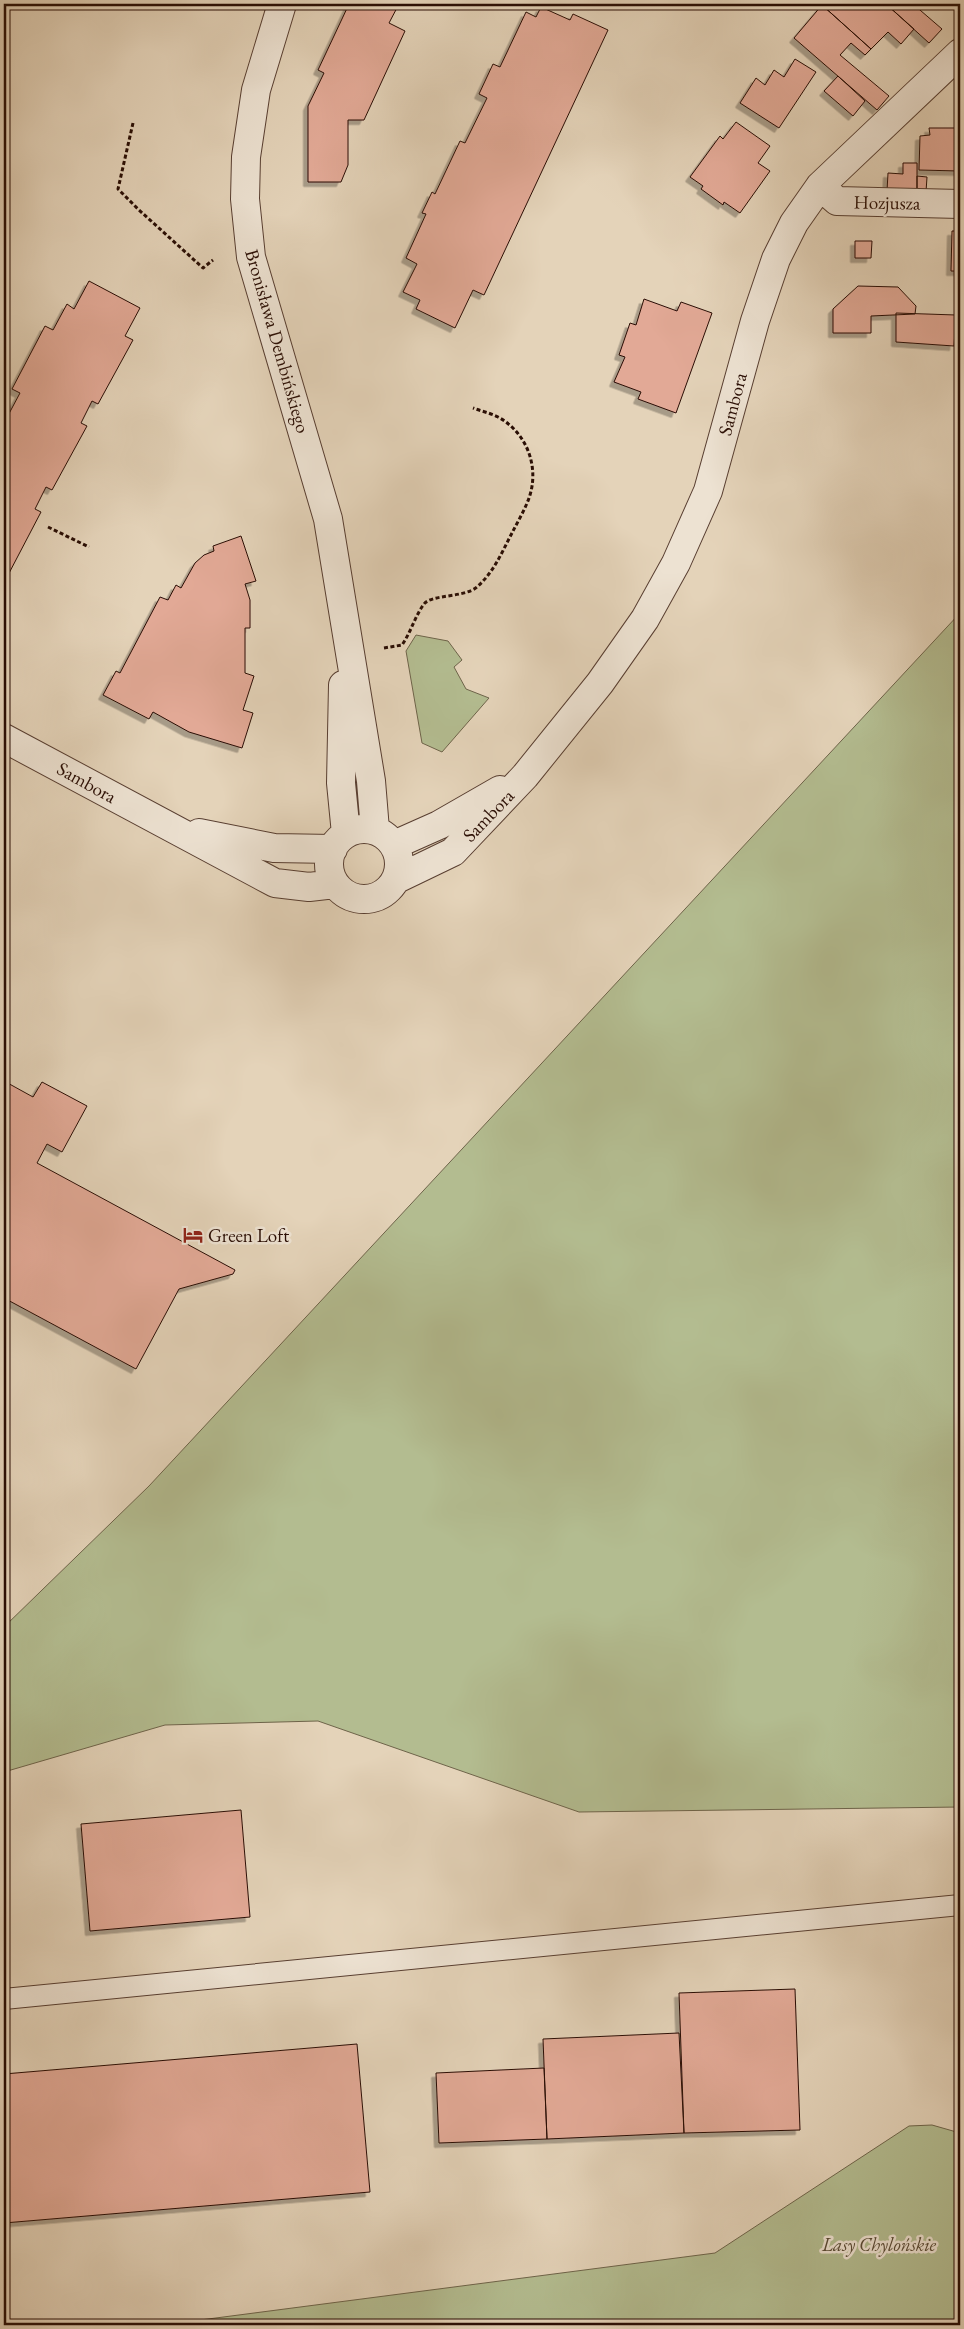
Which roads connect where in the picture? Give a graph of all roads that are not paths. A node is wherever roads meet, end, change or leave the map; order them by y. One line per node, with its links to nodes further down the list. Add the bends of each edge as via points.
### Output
1 (282, 4): 5 (street, Bronisława Dembińskiego, via 256,90 246,158 245,199 251,257 328,519)
2 (960, 53): 3 (street, Sambora)
3 (820, 186): 4 (street, Hozjusza, via 837,202); 7 (street, Sambora, via 794,223 776,259 755,321 708,491 676,563 645,619 600,683)
4 (960, 204)
5 (345, 619): 9 (street, Bronisława Dembińskiego); 10 (street, Bronisława Dembińskiego)
6 (4, 738): 8 (street, Sambora)
7 (525, 776): 9 (street, Sambora, via 439,824); 11 (street, Sambora, via 453,852)
8 (170, 827): 10 (street, Sambora, via 274,848); 12 (street, Sambora, via 275,883)
9 (384, 838): 10 (street, Sambora, via 365,829); 11 (street, via 398,856 400,868)
10 (339, 841): 12 (street, via 329,867)
11 (396, 879): 12 (street, Sambora, via 382,895 362,900 351,897)
12 (335, 884)
13 (960, 1905): 14 (lane)
14 (4, 1999)

